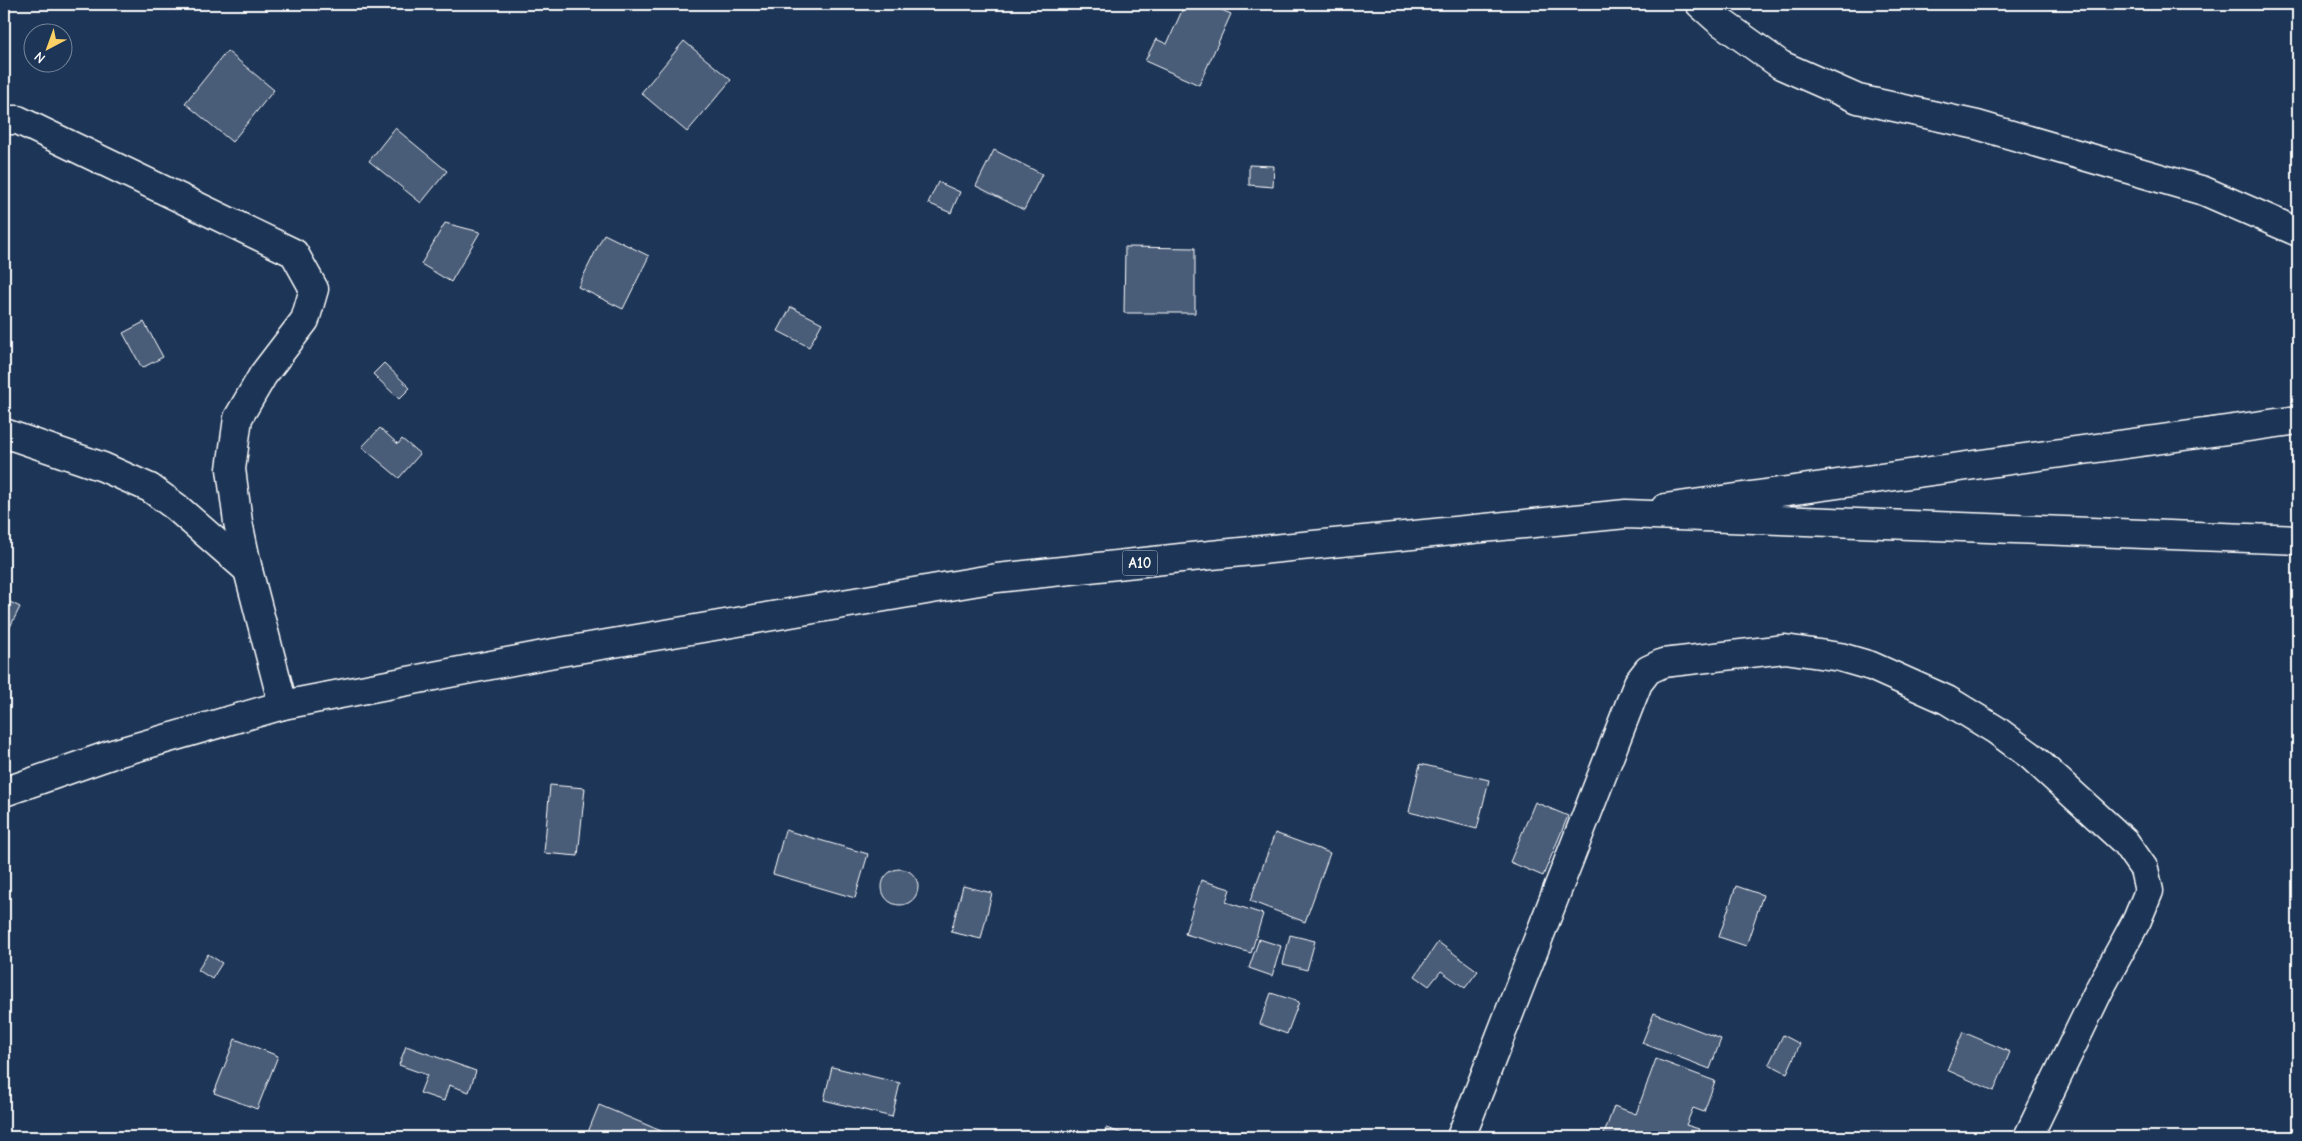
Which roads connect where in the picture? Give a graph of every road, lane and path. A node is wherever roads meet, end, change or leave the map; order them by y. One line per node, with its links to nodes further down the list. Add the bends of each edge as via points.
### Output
1 (1700, 4): 3 (main road, via 1781,66 1858,99 1977,125 2204,192)
2 (4, 120): 8 (main road, via 18,120 294,253 314,289 305,320 263,375 238,418 231,469)
3 (2298, 232)
4 (2298, 420): 6 (main road)
5 (4, 433): 8 (main road, via 103,467 150,488)
6 (1626, 514): 7 (main road, A10); 9 (main road, A10, via 998,578 554,653)
7 (2298, 540)
8 (248, 570): 9 (main road)
9 (283, 705): 10 (main road, A10, via 113,754)
10 (4, 792)
11 (1461, 1137): 12 (main road, via 1638,683 1648,670 1663,663 1785,649 1840,657 1872,666 1947,700 1996,730 2031,756 2125,842 2144,869 2149,891 2140,913)
12 (2028, 1137)

